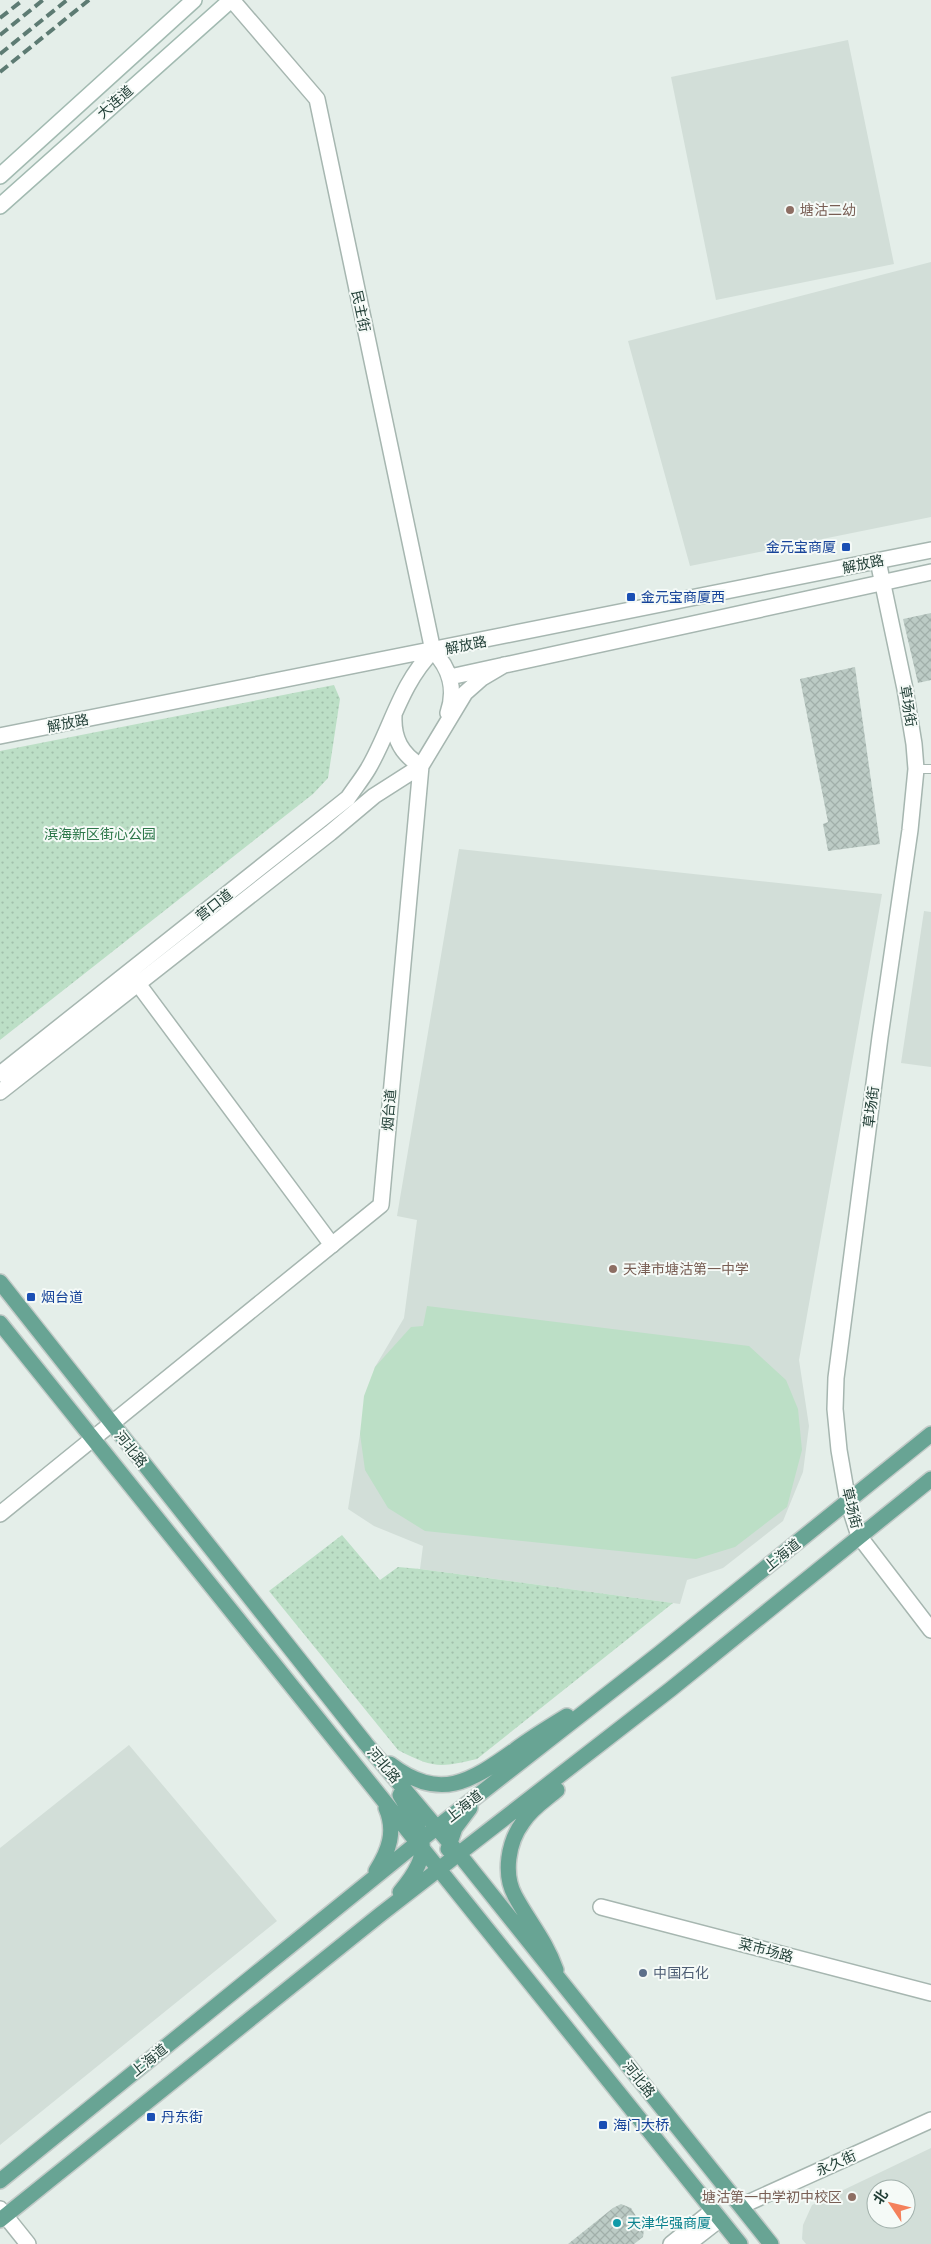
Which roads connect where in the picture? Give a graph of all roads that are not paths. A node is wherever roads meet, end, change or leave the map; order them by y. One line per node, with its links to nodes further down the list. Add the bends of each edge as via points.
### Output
1 (193, 0): 3 (street, 大连道)
2 (231, 0): 4 (street, 大连道); 9 (street, 民主街, via 317,99)
3 (0, 176)
4 (0, 206)
5 (931, 550): 6 (street, 解放路)
6 (878, 562): 8 (street, 草场街); 9 (street, 解放路)
7 (931, 572): 8 (street, 解放路)
8 (882, 582): 10 (street, 解放路); 16 (street, 草场街)
9 (433, 651): 11 (street, via 443,661); 12 (street, 营口道, via 421,663); 14 (street, 解放路)
10 (504, 665): 11 (street, 解放路); 13 (street, via 487,674 465,693)
11 (450, 677): 13 (street, via 451,705)
12 (395, 709): 15 (street, via 396,741 412,761); 17 (street, 营口道, via 368,769 348,798)
13 (441, 733): 15 (street)
14 (0, 736)
15 (421, 766): 17 (street, 营口道, via 374,796 330,833); 20 (street, 烟台道, via 381,1205)
16 (923, 769): 27 (street, 草场街, via 910,830 880,1036 836,1378 835,1409)
17 (134, 978): 18 (street, 营口道); 19 (street, 营口道); 20 (street)
18 (0, 1074)
19 (0, 1092)
20 (332, 1245): 23 (street, 烟台道)
21 (0, 1282): 23 (main road, 河北路)
22 (0, 1323): 25 (main road, 河北路)
23 (111, 1424): 25 (street, 烟台道); 33 (main road, 河北路)
24 (931, 1434): 27 (main road, 上海道)
25 (92, 1439): 28 (street, 烟台道); 34 (main road, 河北路)
26 (931, 1479): 29 (main road)
27 (848, 1502): 29 (street, 草场街); 31 (main road, 上海道)
28 (0, 1514)
29 (859, 1536): 30 (street, 草场街); 32 (main road)
30 (931, 1630)
31 (614, 1690): 33 (main road, via 549,1727 486,1771 454,1785 425,1784 412,1779); 36 (main road, 上海道, via 490,1786)
32 (634, 1717): 35 (main road); 41 (main road, via 604,1751 531,1812 513,1841 509,1856 510,1881 517,1899 549,1950)
33 (366, 1744): 36 (main road, 河北路)
34 (381, 1798): 36 (main road, 河北路); 38 (main road, via 389,1815 391,1836 382,1863)
35 (508, 1816): 36 (main road, via 472,1832); 37 (main road)
36 (432, 1837): 37 (main road, 河北路); 37 (main road, 河北路); 38 (main road, 上海道); 40 (main road, via 415,1872)
37 (448, 1862): 40 (main road); 41 (main road, 河北路); 46 (main road, 河北路, via 473,1914)
38 (366, 1884): 44 (main road, 上海道)
39 (601, 1907): 42 (street, 菜市场路)
40 (381, 1914): 47 (main road)
41 (560, 1980): 45 (main road, 河北路)
42 (931, 1993)
43 (931, 2120): 45 (street, 永久街)
44 (0, 2181)
45 (741, 2206): 53 (main road, 河北路)
46 (716, 2215): 48 (street); 51 (street); 52 (main road, 河北路)
47 (1, 2217): 49 (street); 50 (street)
48 (690, 2243)
49 (16, 2244)
50 (28, 2244)
51 (671, 2244)
52 (740, 2244)
53 (771, 2244)

